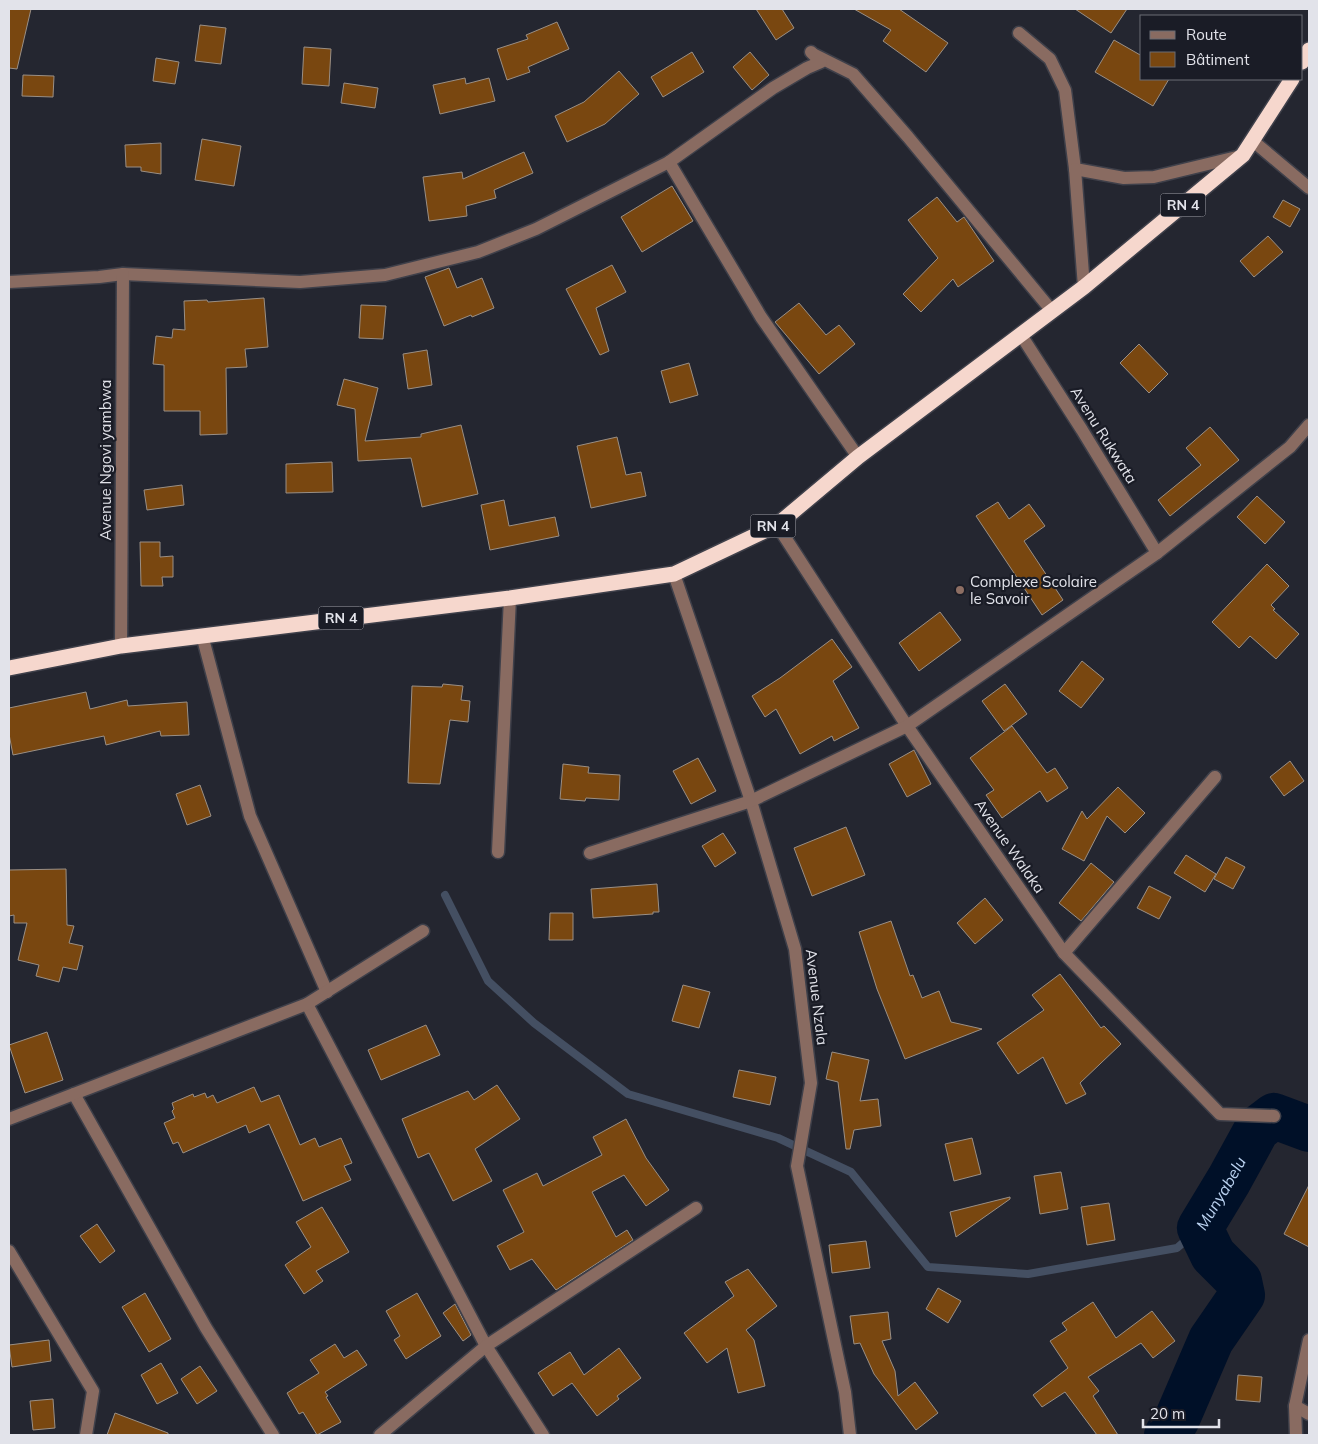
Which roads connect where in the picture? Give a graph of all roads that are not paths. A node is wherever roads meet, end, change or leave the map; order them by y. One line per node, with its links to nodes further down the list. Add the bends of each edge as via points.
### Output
1 (1019, 33): 6 (street, via 1050,59 1064,90)
2 (1291, 80): 3 (highway, RN 4)
3 (1253, 141): 4 (highway, RN 4); 7 (street)
4 (1243, 156): 6 (street, via 1154,177 1124,178); 10 (highway, RN 4)
5 (669, 162): 8 (street, via 528,232 478,252 385,275 300,282); 11 (street, via 774,88 821,62 811,52 853,74); 14 (street, via 761,317)
6 (1075, 168): 10 (street)
7 (1309, 188)
8 (123, 274): 9 (street); 20 (street, Avenue Ngovi yambwa)
9 (9, 282)
10 (1084, 287): 11 (highway, RN 4)
11 (1052, 311): 12 (highway, RN 4)
12 (1021, 335): 14 (highway, RN 4); 16 (street, Avenu Rukwata)
13 (1309, 425): 16 (street, via 1290,447)
14 (858, 457): 15 (highway, RN 4)
15 (777, 524): 17 (highway, RN 4); 22 (street, Avenue Walaka)
16 (1158, 553): 22 (street)
17 (674, 574): 18 (highway, RN 4); 24 (street, Avenue Nzala)
18 (510, 598): 19 (highway, RN 4); 25 (street)
19 (202, 635): 20 (highway, RN 4); 29 (street, via 250,816)
20 (121, 646): 21 (highway, RN 4)
21 (9, 668)
22 (907, 726): 24 (street); 28 (street, Avenue Walaka)
23 (1215, 777): 28 (street)
24 (751, 801): 26 (street); 44 (street, Avenue Nzala, via 795,948 811,1083 797,1166 845,1392)
25 (498, 852)
26 (590, 853)
27 (423, 931): 29 (street)
28 (1064, 953): 32 (street, Avenue Walaka, via 1220,1114)
29 (327, 992): 30 (street)
30 (307, 1004): 31 (street); 37 (street)
31 (74, 1094): 33 (street); 41 (street, via 206,1328)
32 (1274, 1116)
33 (9, 1119)
34 (696, 1208): 37 (street)
35 (9, 1251): 40 (street, via 93,1392)
36 (1309, 1340): 38 (street)
37 (486, 1346): 42 (street); 43 (street)
38 (1295, 1406): 39 (street); 45 (street)
39 (1309, 1414)
40 (86, 1435)
41 (273, 1435)
42 (380, 1435)
43 (543, 1435)
44 (850, 1435)
45 (1296, 1435)

